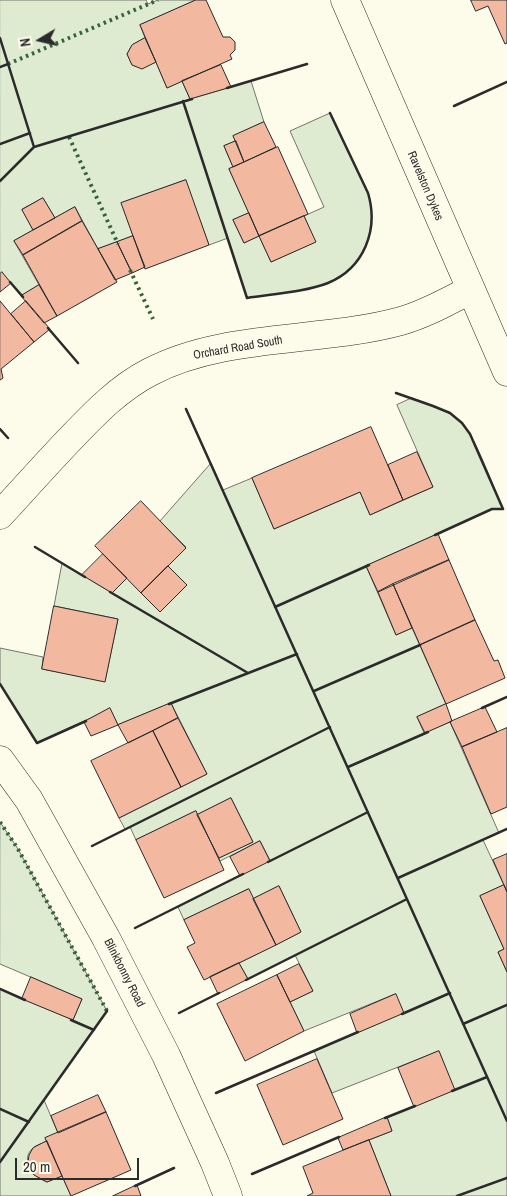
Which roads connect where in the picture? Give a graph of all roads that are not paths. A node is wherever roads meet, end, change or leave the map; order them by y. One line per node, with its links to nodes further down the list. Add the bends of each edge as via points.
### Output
1 (344, 0): 2 (street, Ravelston Dykes)
2 (470, 290): 3 (street, Ravelston Dykes); 4 (street, Orchard Road South, via 403,320 364,329 216,349 180,358 150,372 125,386 98,410)
3 (507, 372)
4 (0, 515)
5 (0, 760): 6 (street, Blinkbonny Road, via 29,800 106,938 166,1056)
6 (228, 1196)

